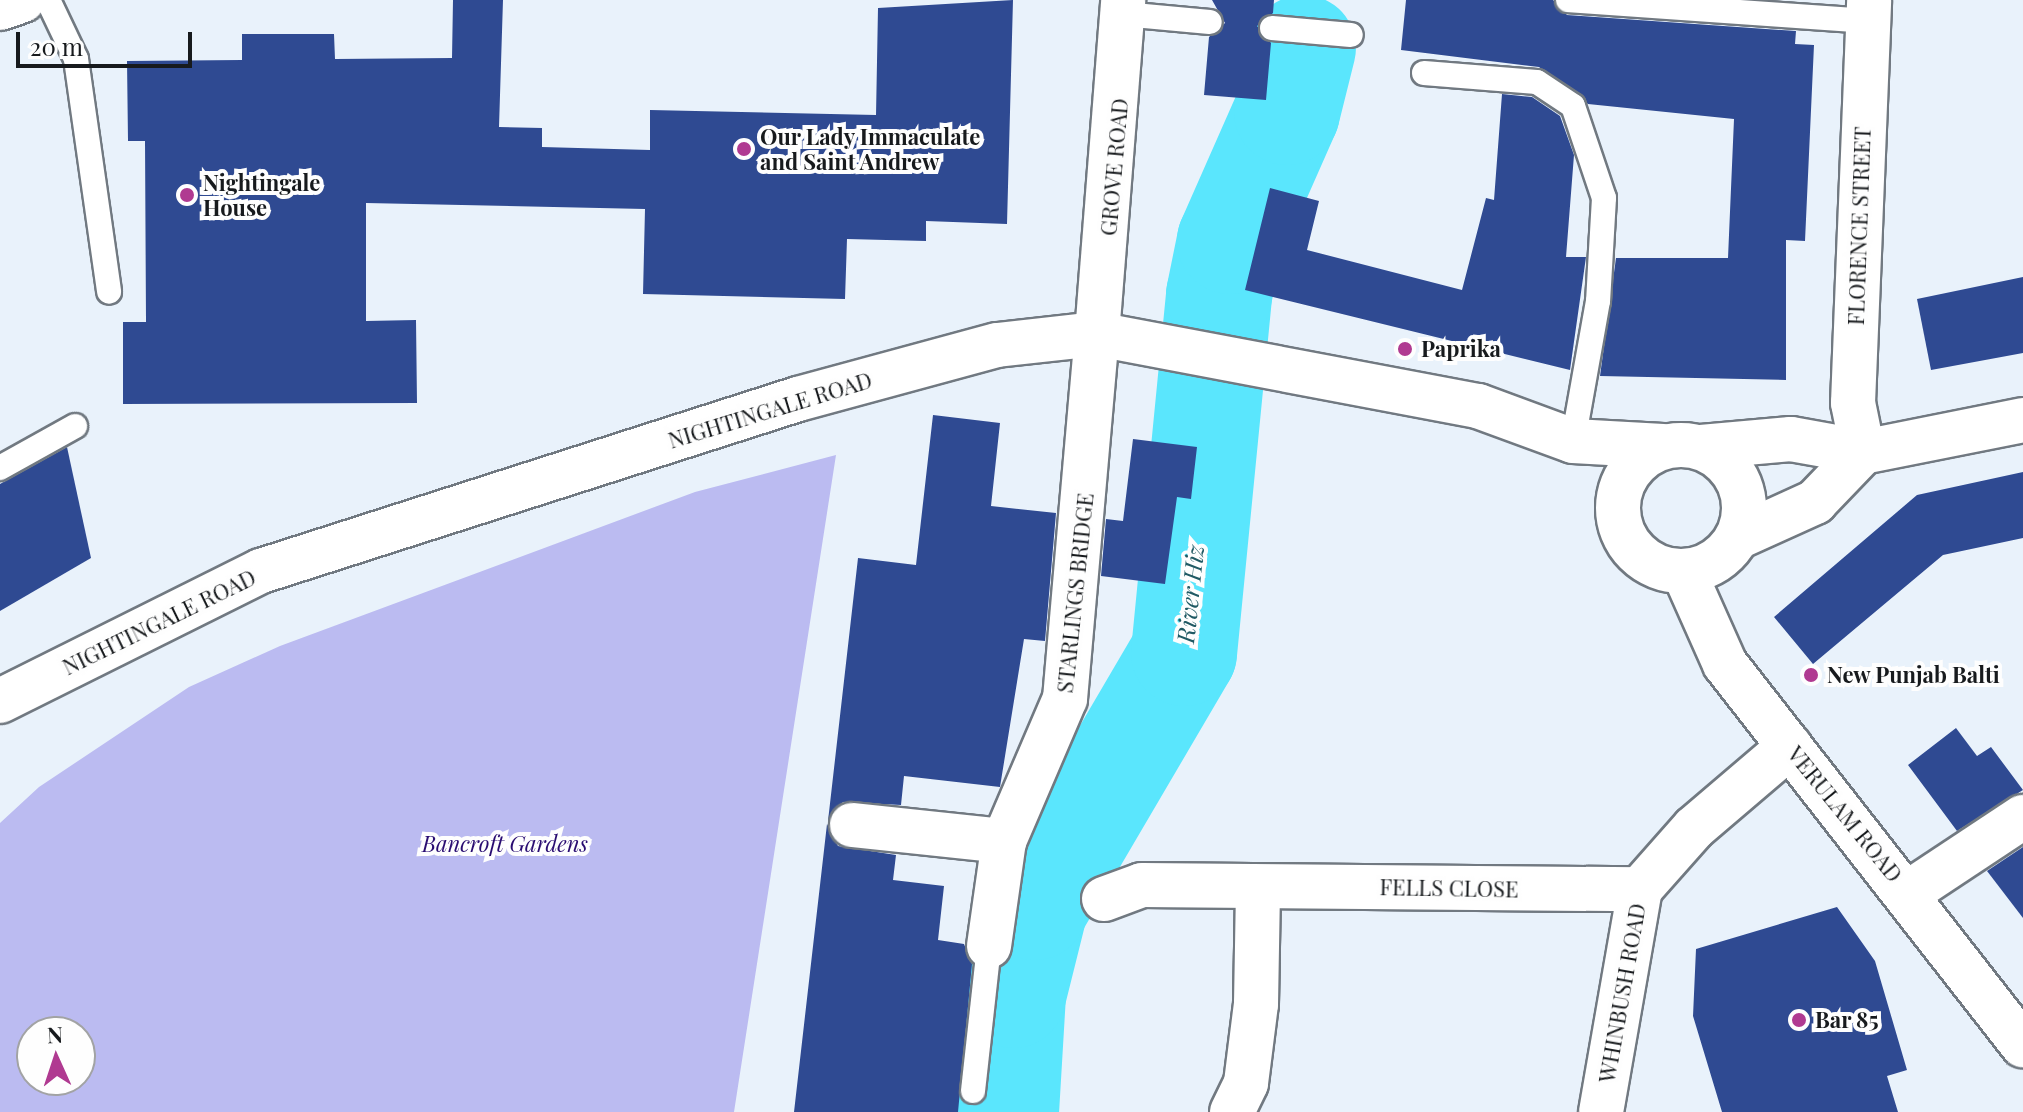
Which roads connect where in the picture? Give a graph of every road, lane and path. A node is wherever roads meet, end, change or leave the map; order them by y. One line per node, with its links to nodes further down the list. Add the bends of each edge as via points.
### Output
1 (23, 0): 5 (street)
2 (48, 0): 11 (lane, via 76,59)
3 (1568, 0): 6 (lane)
4 (1123, 7): 7 (lane); 12 (street, GROVE ROAD)
5 (0, 8)
6 (1868, 10): 17 (street, FLORENCE STREET, via 1853,403)
7 (1210, 22)
8 (1272, 28): 9 (lane)
9 (1351, 35)
10 (1424, 73): 15 (lane, via 1537,82 1573,106 1604,198 1598,301)
11 (109, 292)
12 (1097, 334): 15 (street, NIGHTINGALE ROAD, via 1478,406); 22 (street, NIGHTINGALE ROAD, via 997,345 798,399 261,571); 26 (street, STARLINGS BRIDGE, via 1065,699)
13 (2023, 420): 17 (street, NIGHTINGALE ROAD)
14 (75, 426): 18 (lane)
15 (1573, 441): 16 (street, NIGHTINGALE ROAD); 19 (street)
16 (1682, 447): 17 (street, NIGHTINGALE ROAD, via 1791,439); 19 (street, via 1630,469 1619,493); 20 (street, via 1739,481 1745,513)
17 (1863, 452): 20 (street, via 1815,502)
18 (0, 468)
19 (1619, 524): 21 (street, via 1640,557)
20 (1738, 537): 21 (street, via 1710,564)
21 (1684, 572): 23 (street, VERULAM ROAD, via 1725,664)
22 (0, 701)
23 (1790, 746): 28 (street, WHINBUSH ROAD, via 1694,828); 29 (street, VERULAM ROAD)
24 (2023, 817): 29 (street)
25 (852, 825): 26 (street)
26 (1004, 841): 31 (street, STARLINGS BRIDGE)
27 (1258, 888): 28 (street, FELLS CLOSE); 30 (street, FELLS CLOSE, via 1142,885); 34 (street, via 1256,1004 1246,1083)
28 (1640, 889): 35 (street, WHINBUSH ROAD)
29 (1908, 893): 32 (street, VERULAM ROAD)
30 (1104, 899)
31 (989, 946): 33 (lane)
32 (2023, 1046)
33 (973, 1091)
34 (1232, 1112)
35 (1601, 1112)

